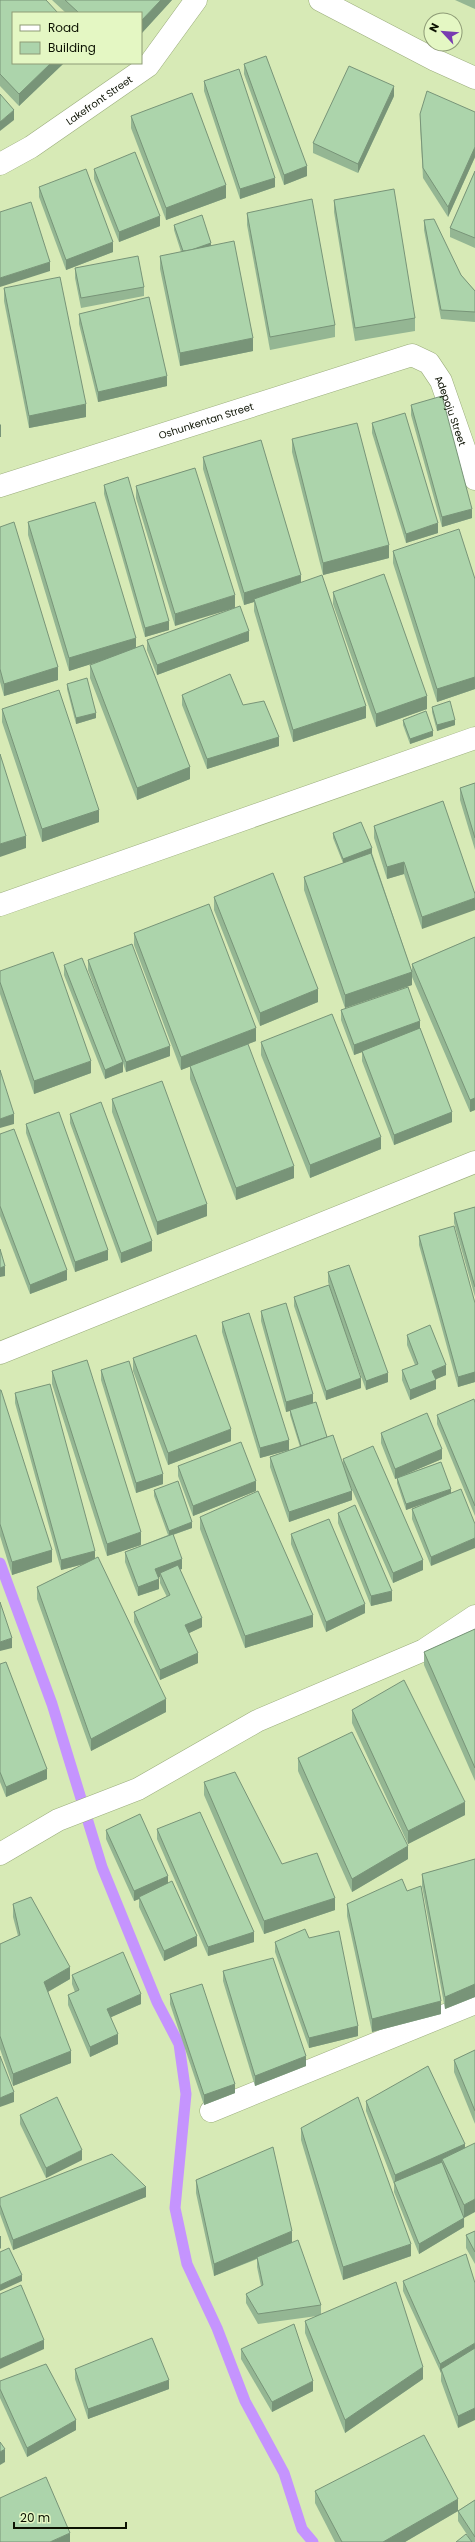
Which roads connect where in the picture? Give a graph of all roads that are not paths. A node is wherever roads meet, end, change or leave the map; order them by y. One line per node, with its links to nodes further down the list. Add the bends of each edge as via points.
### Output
1 (196, 0): 4 (street, Lakefront Street, via 148,66 31,147)
2 (320, 0): 3 (street)
3 (475, 78)
4 (0, 164)
5 (412, 355): 6 (street, Adepoju Street, via 429,363 441,382); 7 (street, Oshunkentan Street)
6 (475, 479)
7 (0, 486)
8 (475, 738): 9 (street)
9 (0, 905)
10 (475, 1162): 11 (street)
11 (0, 1353)
12 (475, 1616): 13 (street, via 424,1650 257,1721 138,1789 58,1820)
13 (0, 1854)
14 (475, 2003): 15 (street)
15 (211, 2111)

